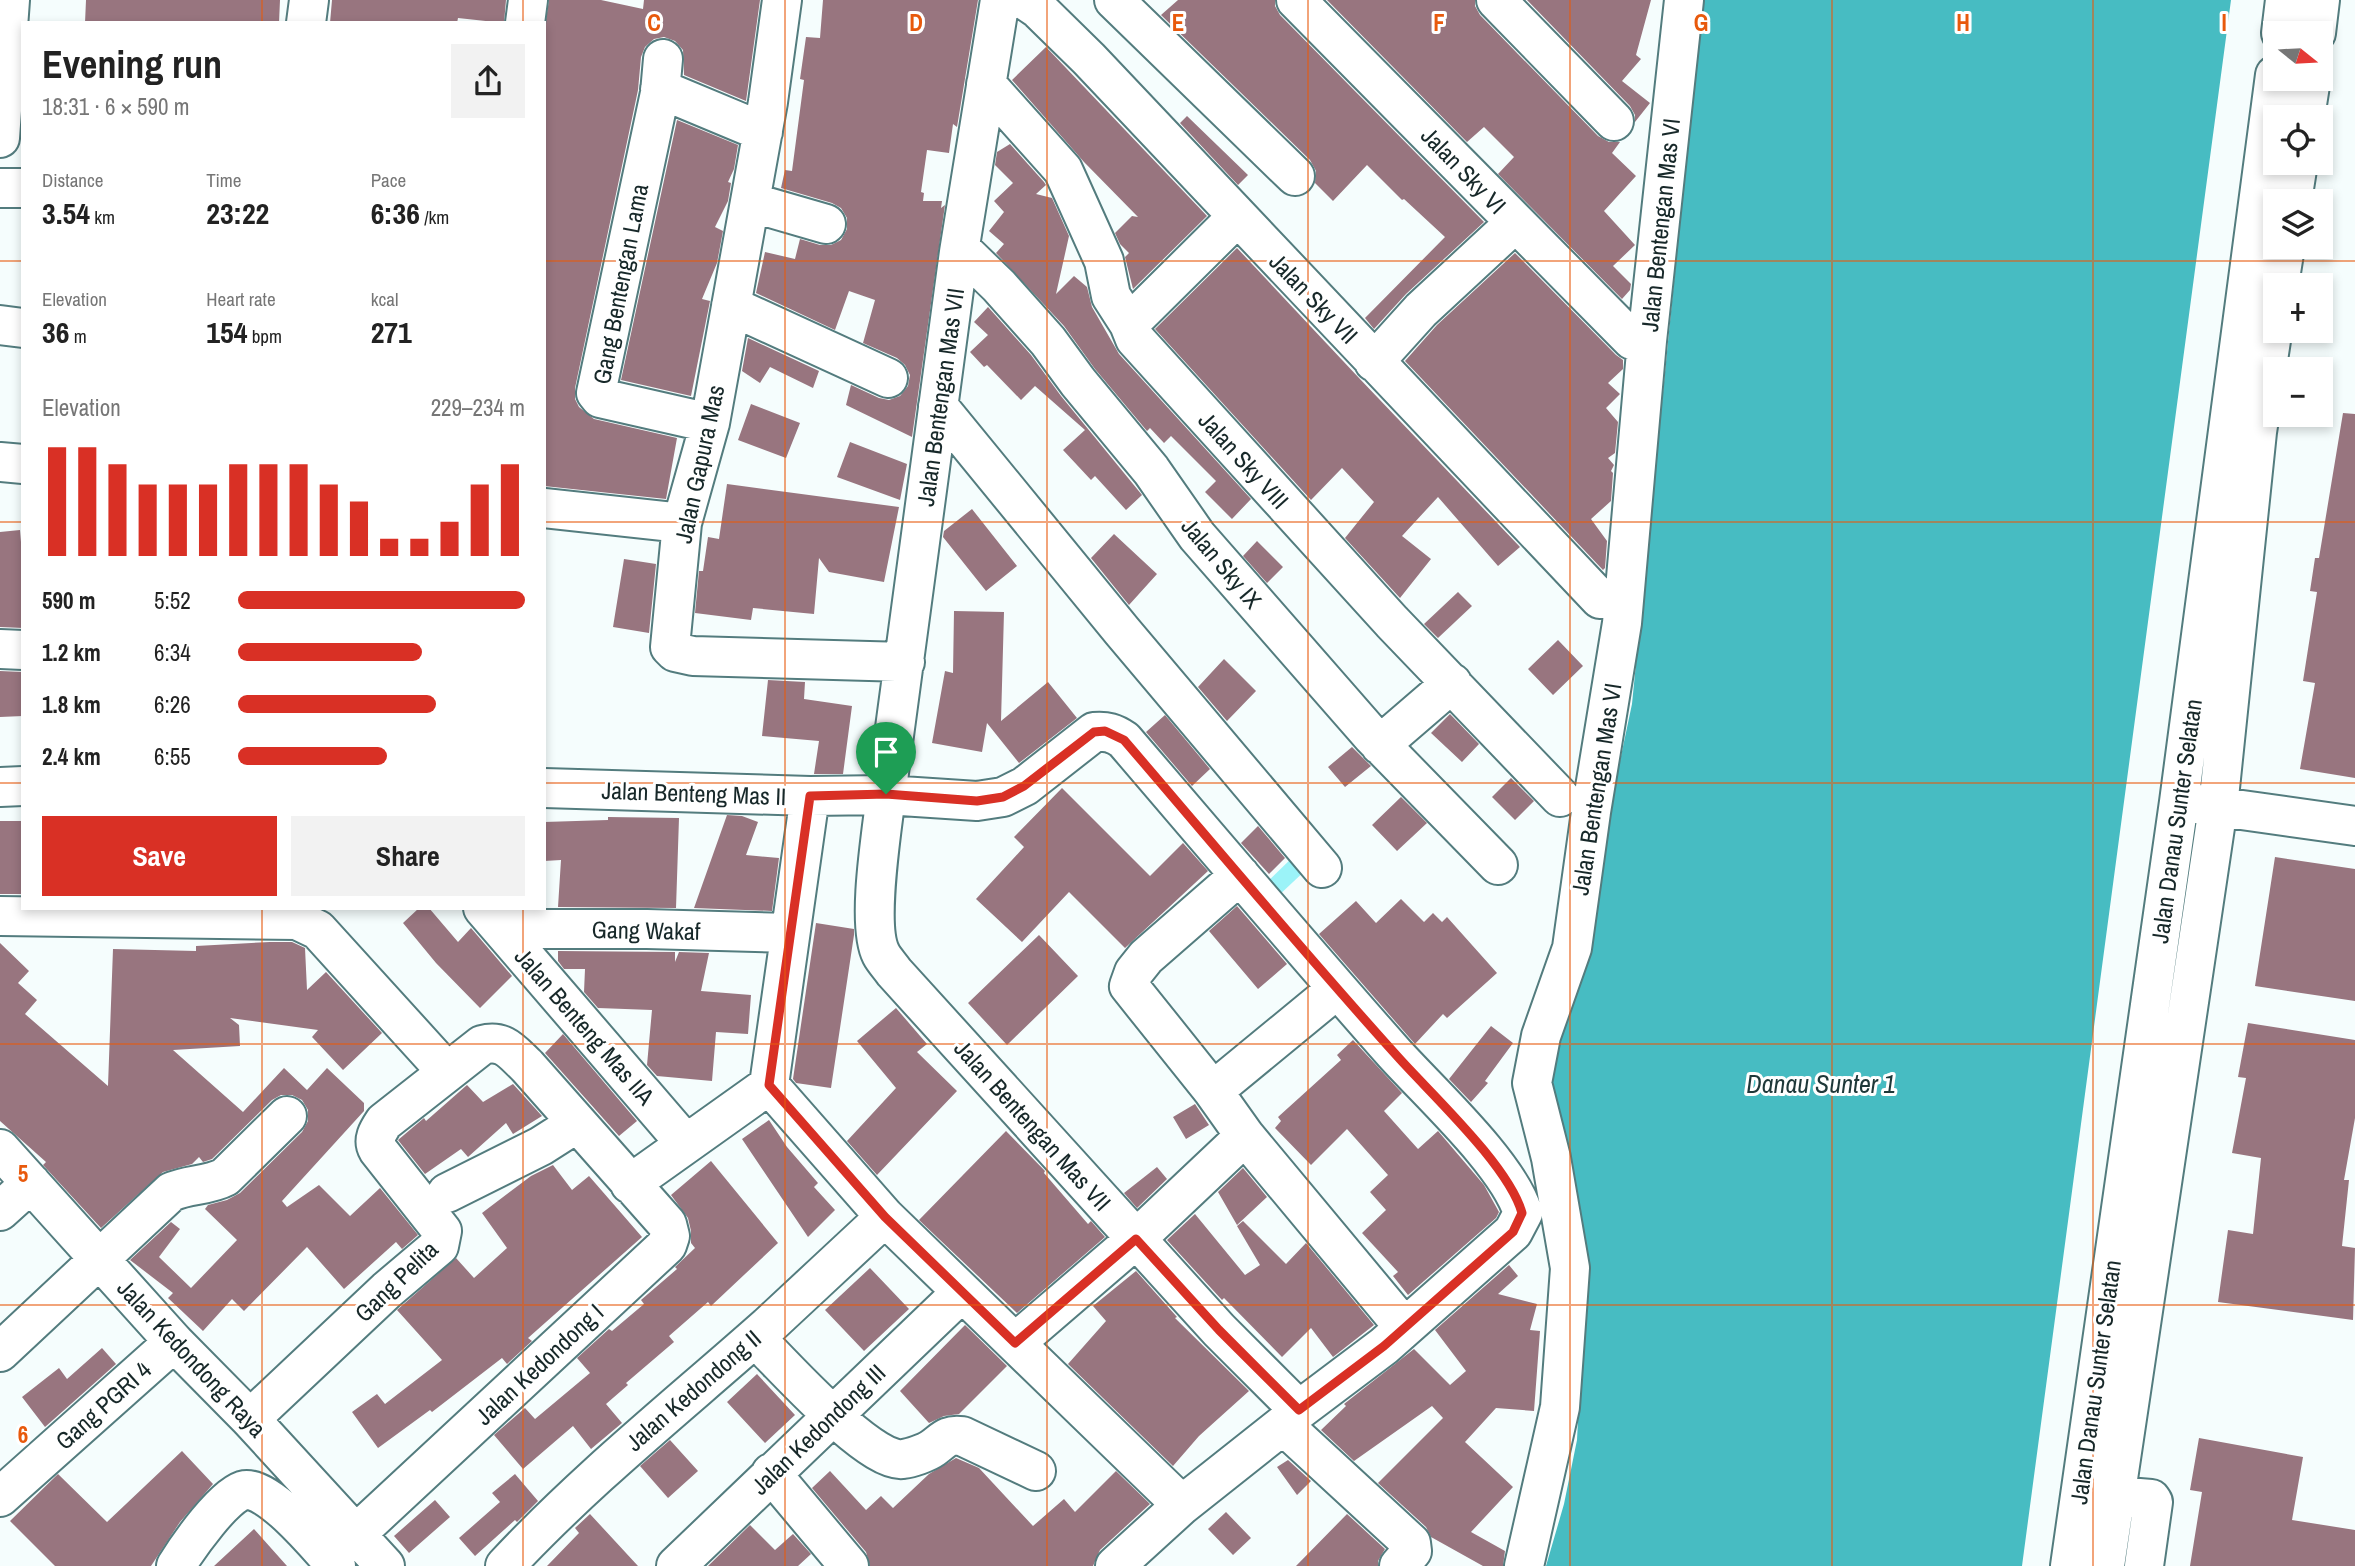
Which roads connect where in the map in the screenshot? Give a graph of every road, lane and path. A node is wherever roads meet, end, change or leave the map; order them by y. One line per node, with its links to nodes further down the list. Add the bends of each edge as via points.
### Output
1 (309, 0): 12 (street)
2 (528, 0): 13 (street)
3 (782, 0): 20 (street, Jalan Gapura Mas)
4 (1000, 0): 17 (street, Jalan Bentengan Mas VII)
5 (1114, 0): 22 (street)
6 (1296, 0): 28 (street, Jalan Sky VI)
7 (1496, 0): 19 (street)
8 (1684, 0): 105 (street, Jalan Bentengan Mas VI, via 1622,623 1572,948 1541,1036 1532,1083 1551,1158 1570,1268 1560,1407)
9 (2285, 0): 14 (street)
10 (2320, 0): 15 (street)
11 (1043, 3): 26 (street, Jalan Sky VII, via 1089,59)
12 (306, 21)
13 (525, 21)
14 (2282, 21)
15 (2317, 21)
16 (13, 22): 21 (street)
17 (986, 84): 29 (street, Jalan Bentengan Mas VII); 31 (street, Jalan Sky VIII, via 1063,170 1104,261 1111,296)
18 (2273, 91): 57 (street, Jalan Danau Sunter Selatan)
19 (1614, 121)
20 (762, 132): 25 (street, Jalan Gapura Mas); 39 (street, Gang Bentengan Lama, via 661,74 596,393 600,398)
21 (0, 138)
22 (1295, 176)
23 (0, 188): 24 (street)
24 (21, 188)
25 (750, 202): 27 (street); 30 (street, Jalan Gapura Mas)
26 (1237, 217): 31 (street); 36 (street, Jalan Sky VII)
27 (826, 223)
28 (1515, 223): 34 (street, Jalan Sky VI); 36 (street, via 1421,310)
29 (959, 252): 38 (street, Jalan Bentengan Mas VII); 50 (street, Jalan Sky IX, via 999,286 1048,341 1151,470 1197,536)
30 (731, 306): 37 (street); 39 (street, Jalan Gapura Mas)
31 (1129, 324): 49 (street, Jalan Sky VIII, via 1135,339)
32 (0, 325): 33 (street)
33 (21, 328)
34 (1632, 340)
35 (2271, 343): 58 (street, Jalan Danau Sunter Selatan)
36 (1374, 362): 45 (street, Jalan Sky VII)
37 (888, 378)
38 (939, 400): 40 (street); 48 (street, Jalan Bentengan Mas VII); 61 (street, via 1122,631)
39 (710, 422): 44 (street, Jalan Gapura Mas)
40 (970, 431)
41 (0, 462): 42 (street)
42 (21, 464)
43 (546, 508): 44 (street)
44 (682, 523): 48 (street, Jalan Gapura Mas, via 670,643 675,652)
45 (1600, 600)
46 (0, 649): 47 (street)
47 (21, 650)
48 (905, 662): 54 (street, Jalan Bentengan Mas VII)
49 (1452, 683): 50 (street); 56 (street, Jalan Sky VIII)
50 (1380, 745): 60 (street, Jalan Sky IX)
51 (0, 786): 52 (street)
52 (21, 786)
53 (546, 788): 55 (street, Jalan Benteng Mas II)
54 (886, 794): 55 (street, Jalan Benteng Mas II); 62 (street, via 977,801 1003,797 1094,732 1105,731 1124,740); 80 (street, Jalan Bentengan Mas VII, via 875,924 881,954)
55 (810, 796): 65 (street)
56 (1560, 797)
57 (2179, 802): 58 (street); 106 (street, Jalan Danau Sunter Selatan)
58 (2218, 807): 59 (street); 93 (street, Jalan Danau Sunter Selatan)
59 (2355, 826)
60 (1498, 865)
61 (1322, 868)
62 (1240, 875): 66 (street); 69 (street, via 1146,957 1129,986)
63 (0, 916): 67 (street, via 306,922)
64 (492, 919): 65 (street, Gang Wakaf); 73 (street, Jalan Benteng Mas IIA)
65 (790, 933): 68 (street)
66 (1337, 989): 69 (street); 83 (street, via 1486,1153 1519,1200 1522,1213 1513,1232)
67 (447, 1072): 71 (street, Jalan Kedondong I, via 482,1045 504,1045); 90 (street, Gang Pelita, via 384,1122 374,1144 437,1223 442,1231 439,1246)
68 (769, 1085): 73 (street); 79 (street)
69 (1213, 1091): 72 (street)
70 (287, 1116): 81 (street, via 225,1177 171,1192)
71 (577, 1123): 76 (street, Jalan Kedondong I); 77 (street)
72 (1245, 1136): 80 (street); 83 (street)
73 (687, 1144): 76 (street)
74 (0, 1149): 75 (street, Jalan Kedondong Raya)
75 (31, 1183): 78 (street); 81 (street, Jalan Kedondong Raya)
76 (630, 1184): 96 (street, Jalan Kedondong I, via 667,1224 667,1245)
77 (447, 1193)
78 (0, 1211)
79 (885, 1217): 82 (street); 101 (street, Jalan Kedondong II, via 624,1450)
80 (1136, 1239): 85 (street); 89 (street, Jalan Bentengan Mas VII)
81 (100, 1258): 84 (street, Jalan Kedondong Raya); 86 (street)
82 (962, 1292): 85 (street); 88 (street, Jalan Kedondong III)
83 (1404, 1327): 89 (street)
84 (174, 1342): 90 (street, Jalan Kedondong Raya); 94 (street, Gang PGRI 4)
85 (1015, 1343): 95 (street)
86 (0, 1352)
87 (769, 1352): 88 (street)
88 (832, 1415): 91 (street, via 889,1457 901,1460 932,1450 945,1437 961,1436); 92 (street, Jalan Kedondong III)
89 (1291, 1418): 95 (street); 104 (street, Jalan Bentengan Mas VII, via 1411,1543 1412,1550)
90 (250, 1419): 96 (street, Jalan Kedondong Raya)
91 (1036, 1471)
92 (771, 1473): 97 (street, Jalan Kedondong III); 102 (street)
93 (2115, 1496): 107 (street, Jalan Danau Sunter Selatan); 108 (street, via 2153,1502)
94 (0, 1497)
95 (1182, 1506): 103 (street)
96 (356, 1534): 100 (street, Jalan Kedondong Raya)
97 (679, 1565)
98 (176, 1566): 99 (street, via 236,1493 252,1490 307,1533)
99 (336, 1566)
100 (385, 1566)
101 (505, 1566)
102 (849, 1566)
103 (1115, 1566)
104 (1399, 1566)
105 (1524, 1566)
106 (2070, 1566)
107 (2105, 1566)
108 (2144, 1566)

